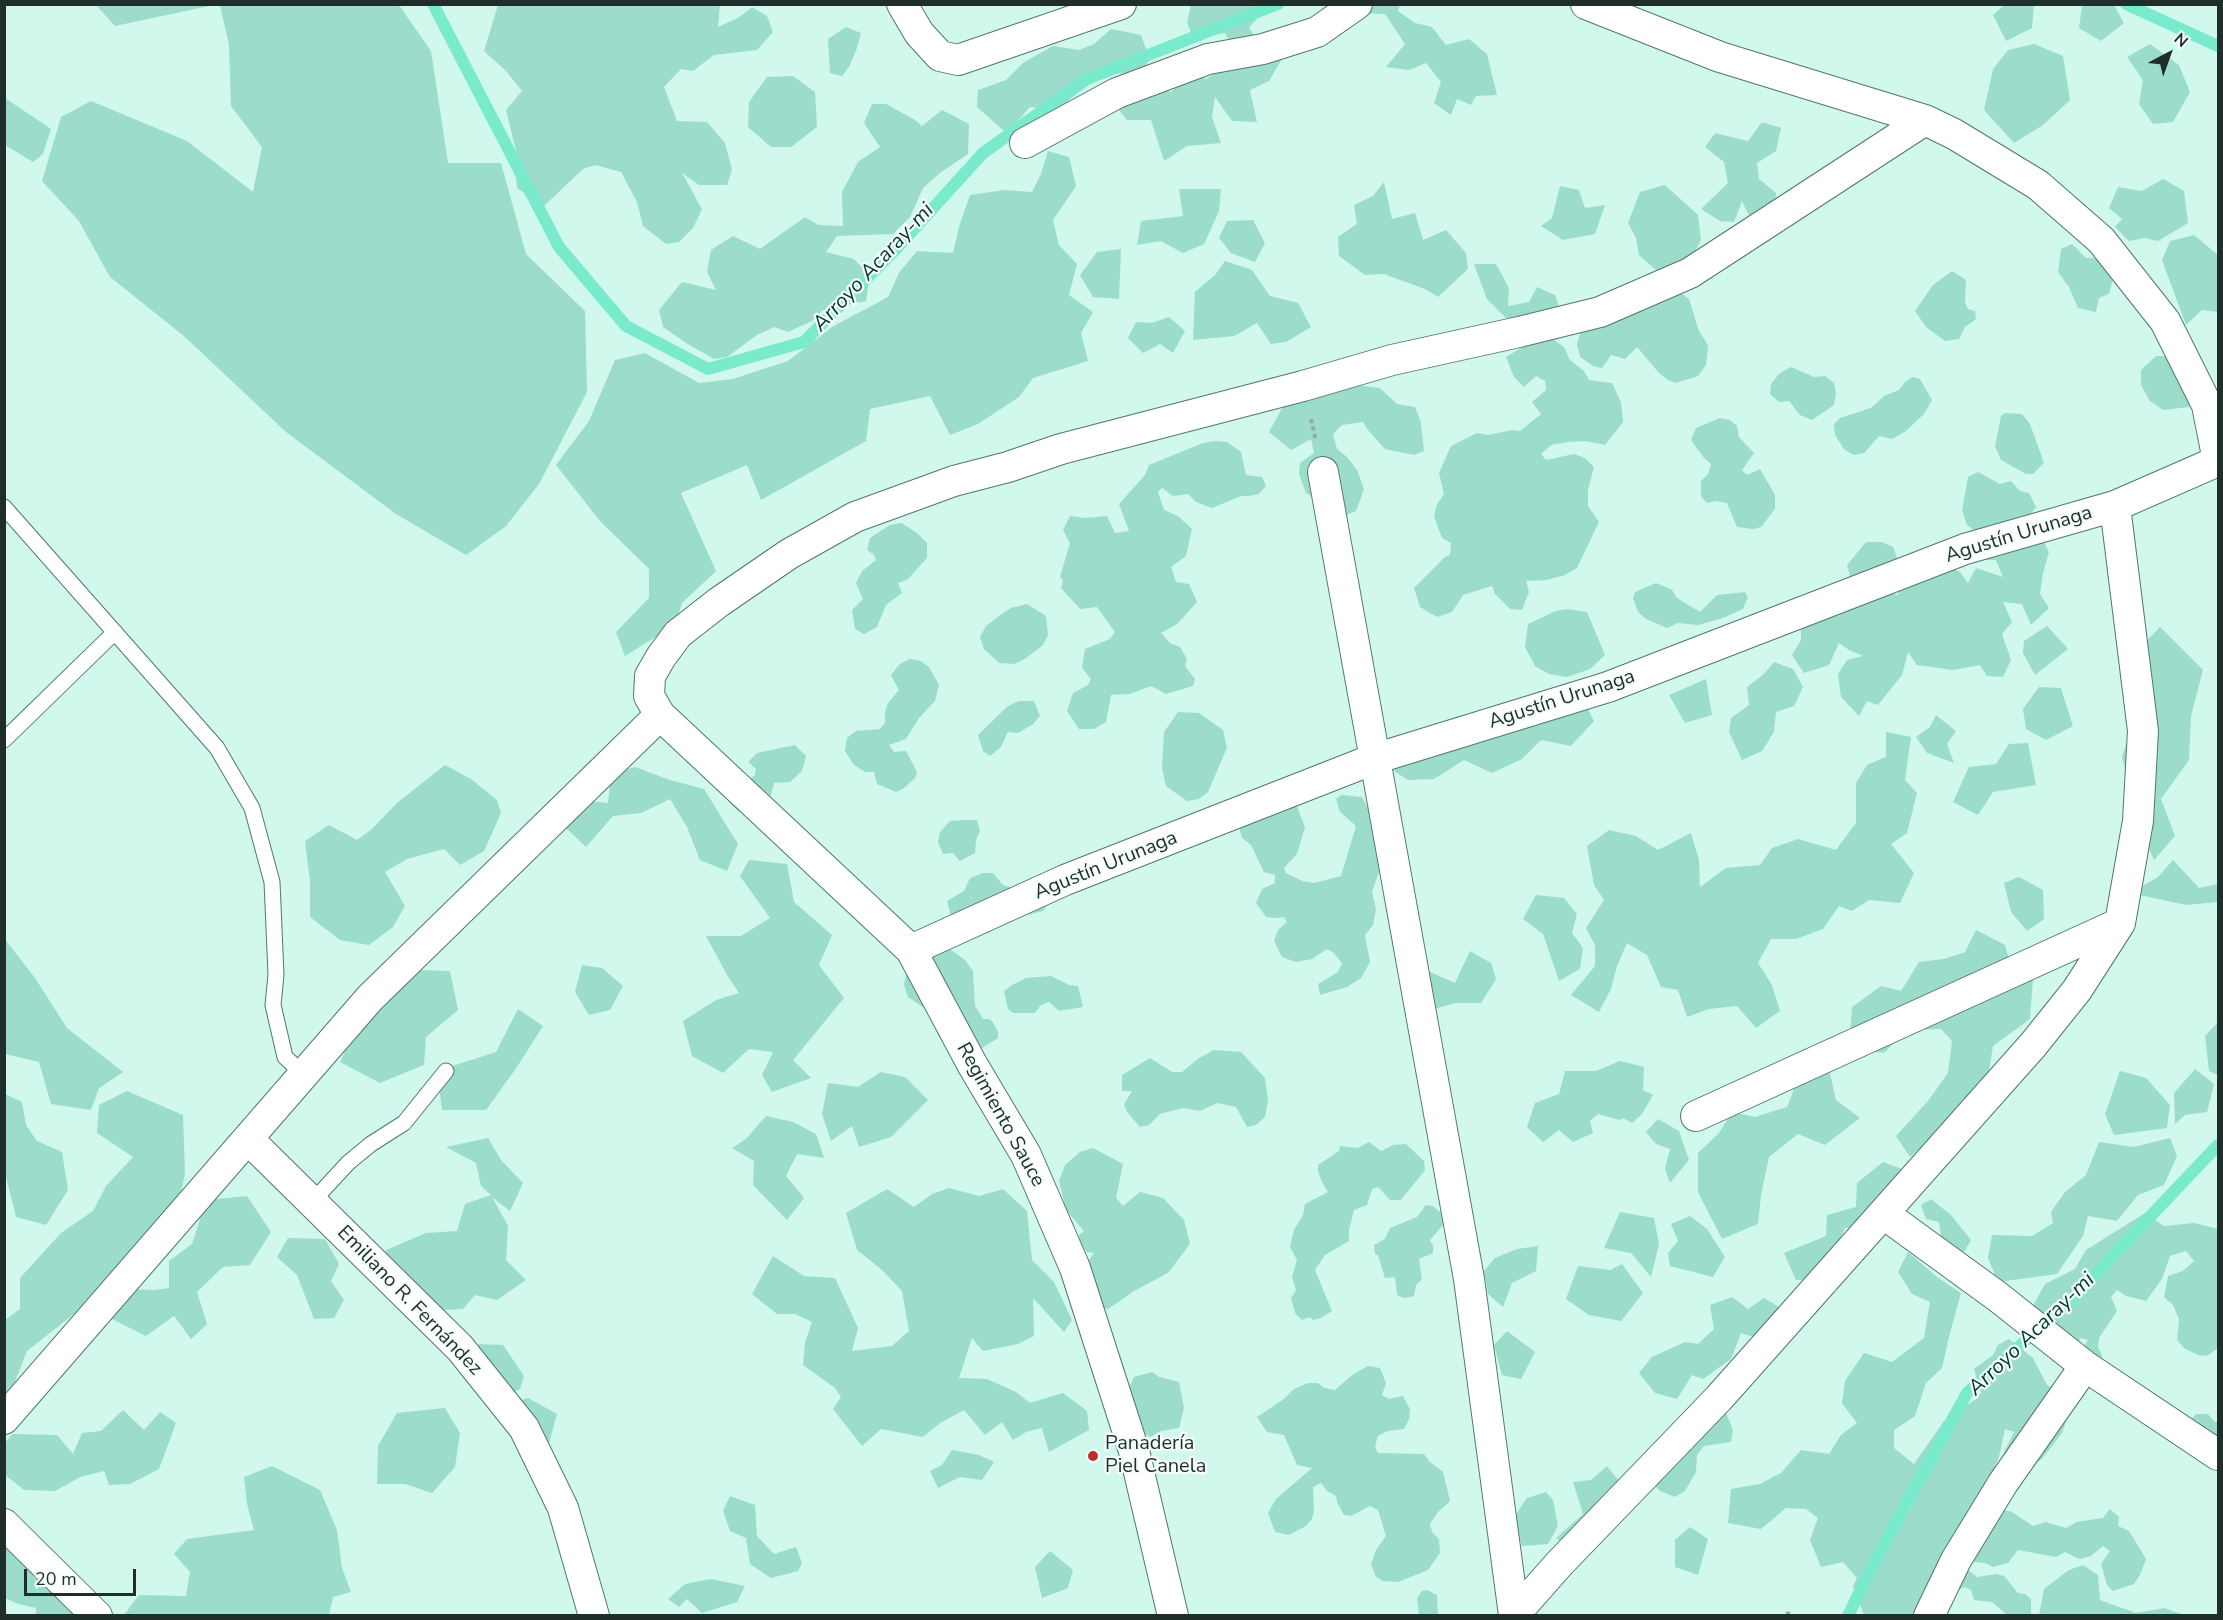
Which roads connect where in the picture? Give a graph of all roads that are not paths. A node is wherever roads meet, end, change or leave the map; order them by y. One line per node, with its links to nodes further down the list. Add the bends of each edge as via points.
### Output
1 (902, 4): 2 (street, via 919,33 940,56 958,60)
2 (1121, 4)
3 (1357, 4): 6 (street, via 1317,32 1263,49 1208,59 1117,93)
4 (1586, 4): 5 (street, via 1720,57)
5 (1925, 120): 7 (street, via 2038,185 2101,240 2165,321 2207,405); 12 (street, via 1690,273 1619,304 1583,317 1392,360 1061,449 954,481 855,517 789,554 678,634 650,676 649,696)
6 (1025, 143)
7 (2218, 461): 9 (street, Agustín Urunaga)
8 (1323, 472): 14 (street)
9 (2115, 506): 14 (street, Agustín Urunaga, via 1965,549 1608,687); 15 (street, via 2143,731 2138,821)
10 (4, 507): 11 (lane)
11 (115, 632): 13 (lane); 18 (lane, via 217,748 252,808 272,882 276,975 273,1005 285,1057)
12 (660, 715): 16 (street, Regimiento Sauce); 18 (street, via 370,998)
13 (4, 740)
14 (1374, 759): 16 (street, Agustín Urunaga, via 1065,880); 22 (street, via 1469,1279 1514,1615 1719,1398)
15 (2120, 923): 19 (street); 22 (street, via 2048,1027)
16 (910, 950): 29 (street, Regimiento Sauce, via 1026,1155 1076,1269 1134,1451)
17 (446, 1071): 21 (lane, via 404,1123 348,1163)
18 (303, 1074): 20 (street)
19 (1696, 1116)
20 (248, 1139): 21 (street, Emiliano R. Fernández); 24 (street)
21 (312, 1202): 28 (street, Emiliano R. Fernández, via 460,1348 524,1428 563,1508)
22 (1884, 1214): 23 (street)
23 (2085, 1366): 25 (street); 30 (street, via 2003,1483 1956,1560)
24 (4, 1419)
25 (2218, 1455)
26 (4, 1524): 27 (street)
27 (97, 1616)
28 (594, 1616)
29 (1173, 1616)
30 (1929, 1616)

